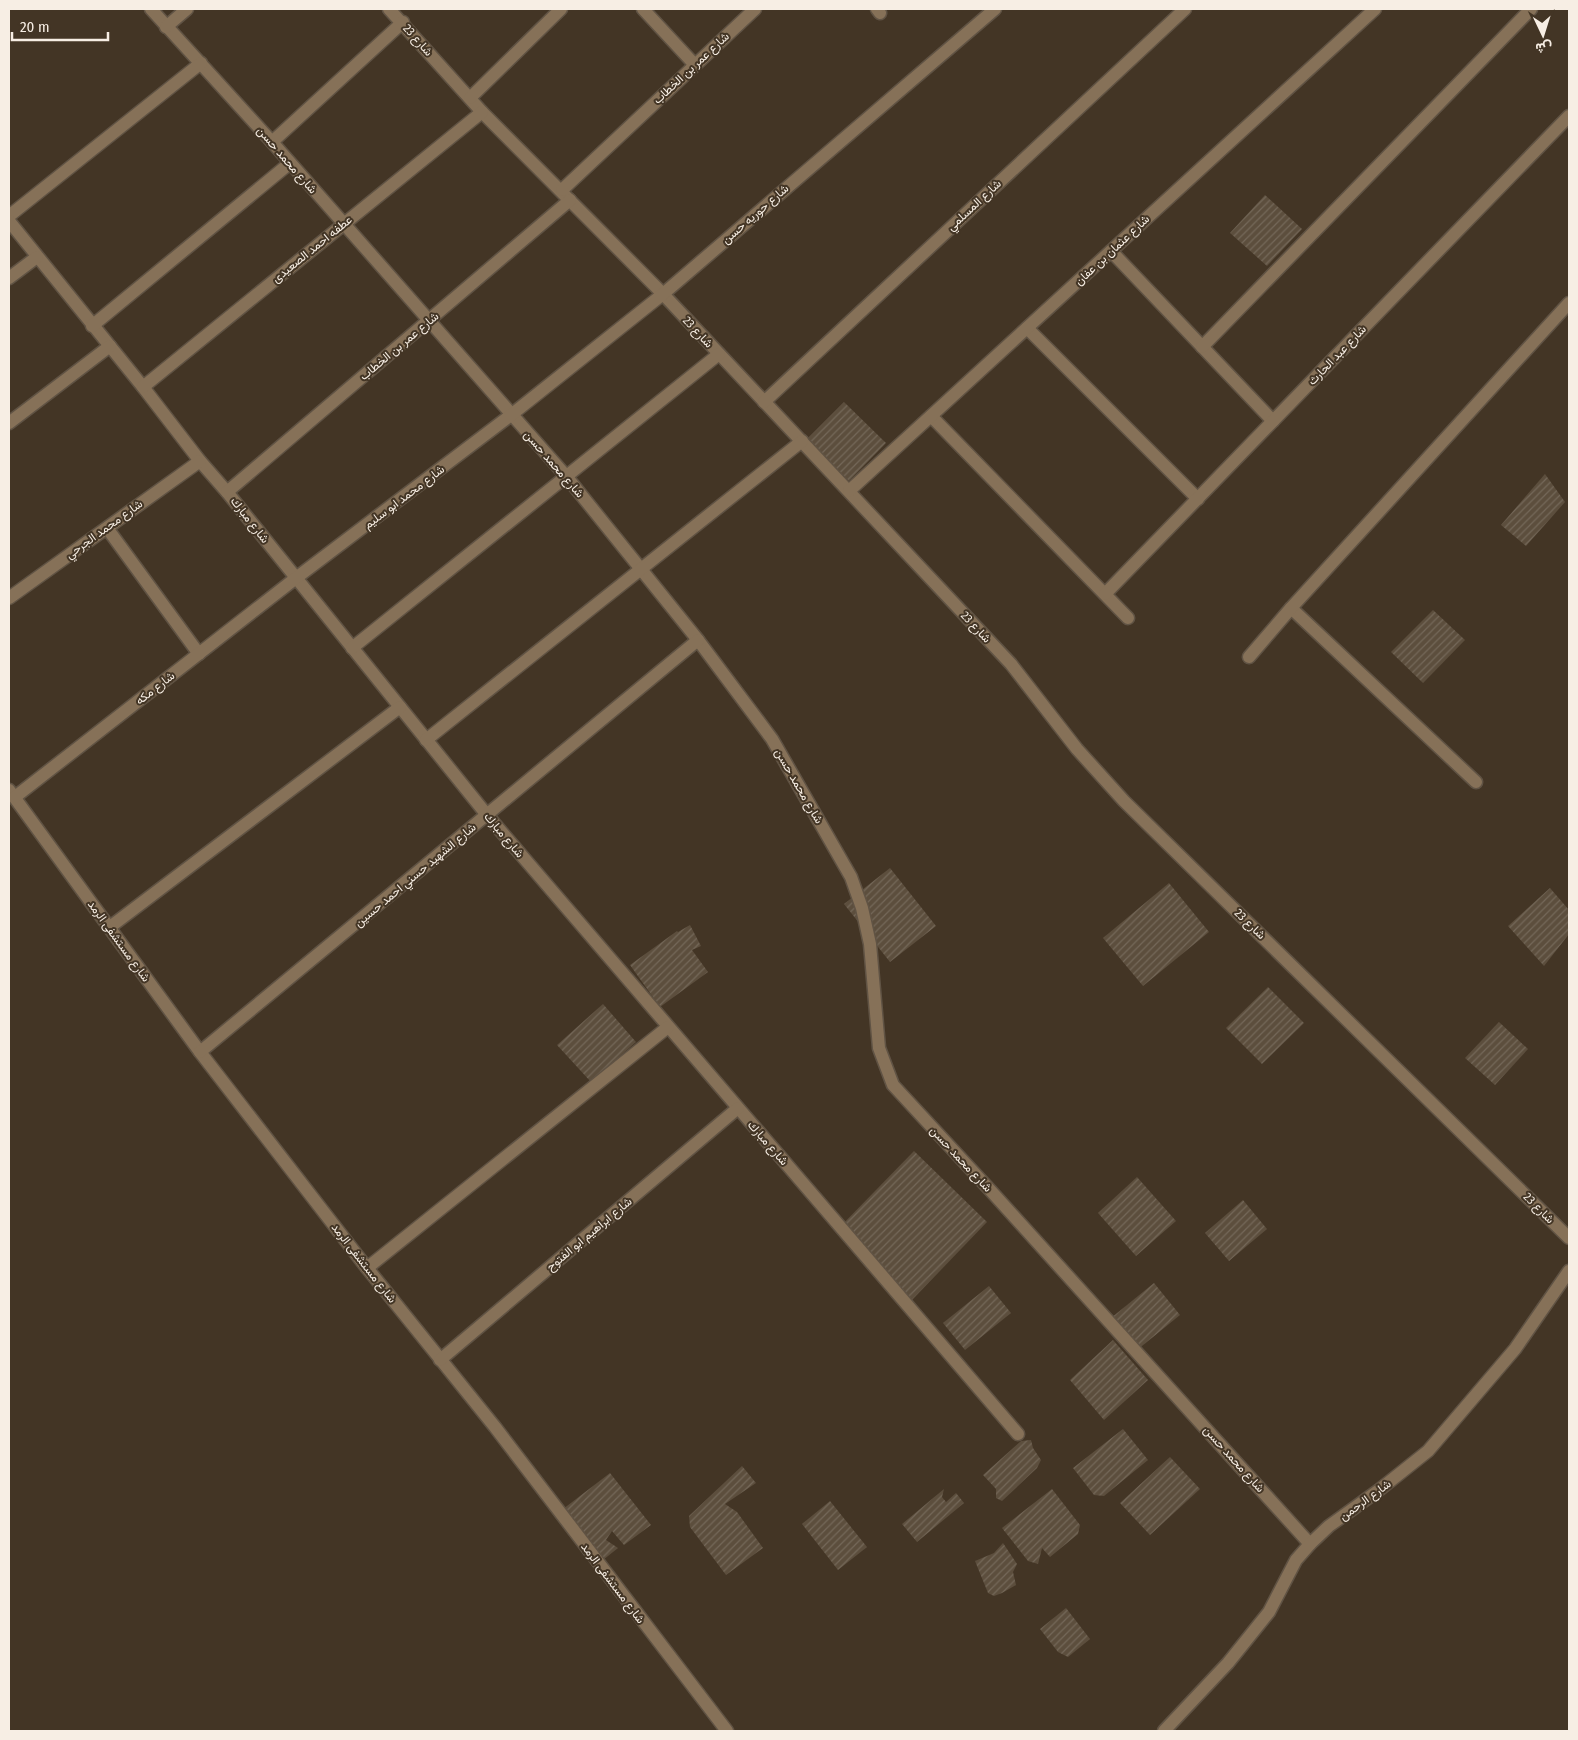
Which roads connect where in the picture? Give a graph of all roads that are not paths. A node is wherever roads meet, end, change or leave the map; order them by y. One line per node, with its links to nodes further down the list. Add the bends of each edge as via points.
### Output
1 (151, 9): 12 (street, شارع محمد حسن)
2 (187, 9): 12 (street)
3 (389, 9): 11 (street, شارع 23)
4 (562, 9): 15 (street)
5 (643, 9): 14 (street)
6 (755, 9): 14 (street, شارع عمر بن الخطاب)
7 (995, 9): 28 (street, شارع حوريه حسن)
8 (1185, 9): 37 (street, شارع المسلمي)
9 (1375, 9): 25 (street, شارع عثمان بن عفان)
10 (1532, 9): 34 (street)
11 (403, 22): 15 (street, شارع 23); 18 (street)
12 (166, 27): 13 (street, شارع محمد حسن)
13 (201, 63): 18 (street, شارع محمد حسن); 22 (street)
14 (695, 65): 20 (street, شارع عمر بن الخطاب)
15 (470, 98): 16 (street, شارع 23)
16 (482, 112): 20 (street, شارع 23); 24 (street, عطفه احمد الصعيدى)
17 (1569, 116): 40 (street, شارع عبد الحارث)
18 (272, 142): 19 (street, شارع محمد حسن)
19 (290, 163): 24 (street, شارع محمد حسن); 31 (street)
20 (562, 190): 21 (street, شارع 23)
21 (570, 200): 28 (street, شارع 23); 30 (street, شارع عمر بن الخطاب)
22 (9, 216)
23 (9, 221): 26 (street, شارع مبارك)
24 (343, 224): 30 (street, شارع محمد حسن); 36 (street, عطفه احمد الصعيدى)
25 (1111, 251): 32 (street, شارع عثمان بن عفان); 34 (street)
26 (37, 257): 27 (street); 31 (street, شارع مبارك)
27 (9, 278)
28 (663, 294): 35 (street, شارع 23); 38 (street, شارع حوريه حسن)
29 (1569, 303): 53 (street)
30 (428, 321): 38 (street, شارع محمد حسن); 46 (street, شارع عمر بن الخطاب)
31 (92, 326): 33 (street, شارع مبارك)
32 (1027, 328): 39 (street, شارع عثمان بن عفان); 47 (street)
33 (110, 346): 36 (street, شارع مبارك); 41 (street)
34 (1202, 347): 40 (street)
35 (719, 354): 37 (street, شارع 23); 44 (street)
36 (143, 387): 43 (street, شارع مبارك)
37 (764, 402): 42 (street, شارع 23)
38 (512, 415): 44 (street, شارع محمد حسن); 50 (street, شارع محمد ابو سليم)
39 (931, 416): 45 (street, شارع عثمان بن عفان); 51 (street)
40 (1273, 422): 47 (street, شارع عبد الحارث)
41 (9, 423)
42 (802, 440): 45 (street, شارع 23); 49 (street)
43 (200, 461): 46 (street, شارع مبارك); 48 (street, شارع محمد الجرحي)
44 (566, 476): 49 (street, شارع محمد حسن); 56 (street)
45 (849, 491): 68 (street, شارع 23, via 1011,664 1077,749 1124,801)
46 (228, 492): 50 (street, شارع مبارك)
47 (1198, 499): 51 (street, شارع عبد الحارث)
48 (107, 528): 52 (street, شارع محمد الجرحي); 57 (street)
49 (642, 569): 55 (street, شارع محمد حسن); 60 (street)
50 (296, 578): 56 (street, شارع مبارك); 57 (street, شارع مكه)
51 (1105, 594): 54 (street)
52 (9, 598)
53 (1291, 608): 58 (street); 61 (street)
54 (1128, 618)
55 (698, 640): 63 (street, شارع الشهيد حسني احمد حسين); 73 (street, شارع محمد حسن, via 772,739 851,877 870,944 879,1048 893,1085)
56 (352, 648): 59 (street, شارع مبارك)
57 (199, 654): 62 (street, شارع مكه)
58 (1249, 657)
59 (400, 707): 60 (street, شارع مبارك); 64 (street)
60 (426, 740): 63 (street, شارع مبارك)
61 (1476, 782)
62 (12, 793): 64 (street, شارع مستشفى الرمد)
63 (487, 815): 65 (street, شارع مبارك); 66 (street, شارع الشهيد حسني احمد حسين)
64 (110, 927): 66 (street, شارع مستشفى الرمد)
65 (668, 1027): 67 (street, شارع مبارك); 69 (street)
66 (200, 1052): 69 (street, شارع مستشفى الرمد)
67 (738, 1108): 71 (street, شارع ابراهيم ابو الفتوح); 72 (street, شارع مبارك)
68 (1569, 1238)
69 (367, 1268): 71 (street, شارع مستشفى الرمد)
70 (1569, 1270): 73 (street, شارع الرحمن, via 1515,1348 1428,1451)
71 (440, 1360): 74 (street, شارع مستشفى الرمد)
72 (1018, 1434)
73 (1310, 1544): 75 (street, شارع الرحمن, via 1296,1560 1269,1612 1228,1663)
74 (727, 1731)
75 (1164, 1731)

